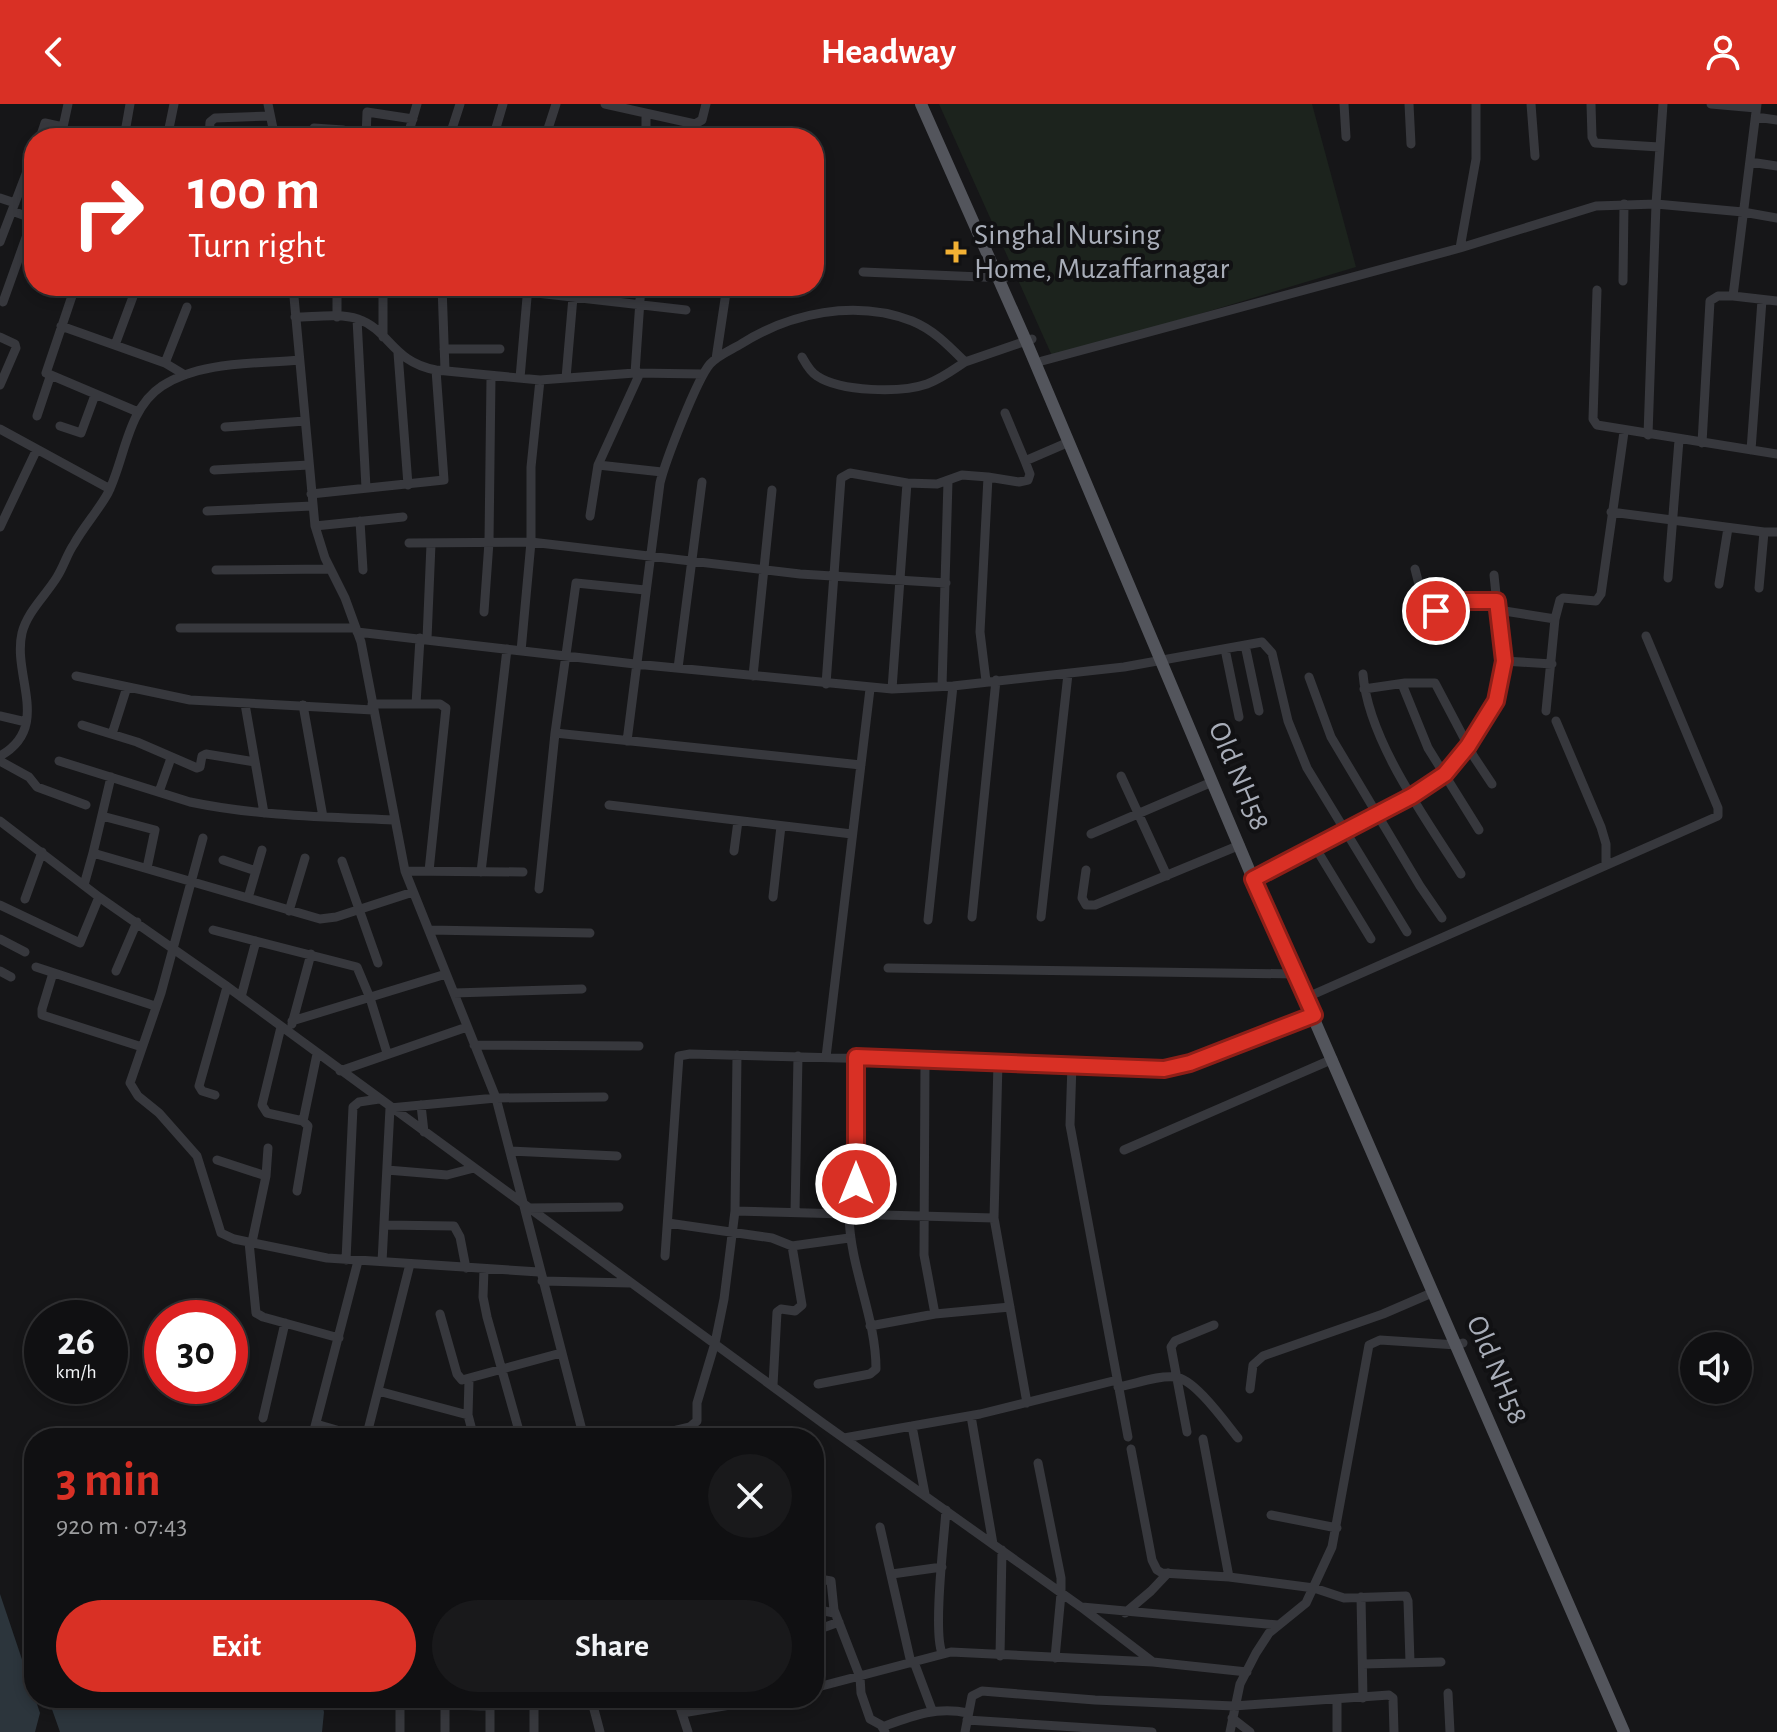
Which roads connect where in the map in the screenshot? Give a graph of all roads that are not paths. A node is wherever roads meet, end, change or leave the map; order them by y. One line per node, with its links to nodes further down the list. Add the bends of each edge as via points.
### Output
1 (68, 104): 27 (street, via 63,127 45,123)
2 (130, 104): 28 (street)
3 (174, 104): 29 (street)
4 (216, 104): 24 (street)
5 (268, 104): 23 (street)
6 (417, 104): 25 (street)
7 (460, 104): 34 (street)
8 (503, 104): 35 (street)
9 (556, 104): 36 (street)
10 (605, 104): 22 (street)
11 (706, 104): 22 (street, via 699,123)
12 (921, 104): 56 (main road, Old NH58)
13 (928, 104): 56 (main road, Old NH58)
14 (1344, 104): 38 (street)
15 (1409, 104): 39 (street)
16 (1476, 104): 54 (street, via 1478,147)
17 (1531, 104): 41 (street)
18 (1591, 104): 40 (street, via 1595,143)
19 (1663, 104): 40 (street)
20 (1711, 104): 21 (street)
21 (1756, 110): 26 (street); 42 (street)
22 (646, 114): 37 (street)
23 (270, 116): 24 (street); 31 (street)
24 (215, 118): 30 (street)
25 (413, 119): 32 (street, via 367,112); 33 (street)
26 (1777, 120)
27 (43, 128)
28 (126, 128)
29 (169, 128)
30 (210, 128)
31 (273, 128)
32 (366, 128)
33 (410, 128)
34 (452, 128)
35 (496, 128)
36 (548, 128)
37 (646, 128)
38 (1346, 137)
39 (1411, 144)
40 (1659, 147): 47 (street)
41 (1535, 156)
42 (1750, 162): 43 (street); 50 (street)
43 (1777, 166)
44 (24, 186): 48 (street)
45 (0, 198): 48 (street)
46 (1624, 204): 47 (street); 54 (street, via 1596,206); 57 (street)
47 (1656, 204): 50 (street); 114 (street)
48 (14, 207): 49 (street); 52 (street)
49 (24, 212)
50 (1743, 212): 51 (street); 69 (street)
51 (1777, 218)
52 (0, 242)
53 (24, 245): 73 (street)
54 (1460, 248): 91 (street)
55 (863, 272): 56 (street)
56 (1002, 278): 83 (main road, Old NH58)
57 (1623, 281)
58 (1597, 290): 112 (street, via 1594,423)
59 (73, 296): 80 (street)
60 (133, 296): 84 (street)
61 (294, 296): 77 (street)
62 (337, 296): 78 (street)
63 (383, 296): 82 (street)
64 (442, 296): 85 (street)
65 (527, 296): 100 (street)
66 (567, 296): 70 (street)
67 (640, 296): 74 (street)
68 (725, 296): 89 (street)
69 (1733, 296): 71 (street); 116 (street, via 1710,301)
70 (573, 297): 74 (street); 101 (street)
71 (1762, 300): 72 (street); 118 (street)
72 (1777, 301)
73 (3, 302)
74 (640, 305): 76 (street); 95 (street)
75 (187, 307): 93 (street)
76 (686, 310)
77 (295, 317): 78 (street); 90 (street)
78 (337, 317): 79 (street)
79 (357, 319): 82 (street); 130 (street)
80 (61, 326): 84 (street); 98 (street, via 46,370)
81 (0, 337): 103 (street, via 16,348)
82 (383, 337): 87 (street)
83 (1029, 340): 91 (main road, Old NH58); 92 (street); 113 (main road, Old NH58)
84 (115, 345): 93 (street)
85 (444, 349): 86 (street); 94 (street)
86 (500, 349)
87 (398, 353): 94 (street, via 414,364); 129 (street)
88 (802, 357): 92 (street, via 828,382 897,390 936,380)
89 (716, 359): 92 (street, via 794,318 859,312 927,329); 96 (street)
90 (299, 360): 97 (street); 108 (street)
91 (1042, 361): 113 (main road, Old NH58)
92 (965, 362)
93 (165, 363): 97 (street)
94 (441, 370): 99 (street); 129 (street, via 444,480)
95 (637, 373): 96 (street); 101 (street); 122 (street)
96 (703, 374): 124 (street)
97 (185, 375): 105 (street, via 156,391)
98 (50, 377): 104 (street); 107 (street)
99 (491, 377): 100 (street); 146 (street)
100 (520, 378): 102 (street)
101 (566, 378): 102 (street)
102 (540, 380): 147 (street, via 530,484)
103 (0, 385)
104 (95, 395): 105 (street); 109 (street, via 81,433)
105 (138, 412): 131 (street)
106 (1005, 413): 120 (street)
107 (37, 416)
108 (305, 421): 110 (street); 121 (street)
109 (60, 426)
110 (225, 427)
111 (0, 429): 117 (street)
112 (1624, 432): 114 (street); 136 (street)
113 (1068, 435): 120 (street); 177 (main road, Old NH58)
114 (1648, 435): 115 (street)
115 (1679, 440): 116 (street); 139 (street)
116 (1702, 443): 118 (street)
117 (37, 449): 131 (street); 142 (street)
118 (1751, 450): 119 (street)
119 (1777, 454)
120 (1025, 461): 125 (street, via 1028,480)
121 (309, 465): 123 (street); 133 (street)
122 (598, 465): 124 (street); 137 (street)
123 (214, 470)
124 (662, 472): 150 (street)
125 (988, 477): 126 (street, via 962,475); 187 (street, via 980,632)
126 (948, 481): 128 (street); 161 (street)
127 (702, 482): 151 (street)
128 (907, 483): 158 (street, via 843,475); 160 (street)
129 (408, 485): 130 (street)
130 (366, 488): 133 (street)
131 (110, 489): 204 (street, via 22,632)
132 (772, 490): 153 (street)
133 (311, 494): 134 (street)
134 (312, 506): 135 (street); 141 (street)
135 (207, 511)
136 (1611, 512): 139 (street); 167 (street, via 1599,599 1563,598)
137 (590, 516)
138 (403, 517): 140 (street)
139 (1673, 519): 143 (street); 159 (street)
140 (360, 521): 141 (street); 156 (street)
141 (315, 526): 152 (street)
142 (0, 527)
143 (1728, 528): 144 (street); 162 (street)
144 (1764, 532): 145 (street); 163 (street)
145 (1777, 532)
146 (489, 542): 147 (street); 149 (street); 166 (street)
147 (531, 542): 150 (street); 175 (street)
148 (409, 543): 149 (street)
149 (431, 544): 171 (street)
150 (650, 556): 151 (street); 164 (street)
151 (692, 562): 153 (street); 181 (street)
152 (330, 569): 155 (street); 169 (street)
153 (763, 569): 158 (street); 185 (street)
154 (1415, 569): 165 (street, via 1426,612 1458,601)
155 (216, 570)
156 (363, 570)
157 (1494, 575): 165 (street)
158 (834, 576): 160 (street); 188 (street)
159 (1668, 578)
160 (900, 580): 161 (street); 193 (street)
161 (946, 583): 190 (street)
162 (1719, 584)
163 (1759, 588)
164 (645, 590): 176 (street, via 576,583); 179 (street)
165 (1498, 606): 167 (street); 178 (street)
166 (484, 612)
167 (1555, 619): 180 (street)
168 (180, 628): 169 (street)
169 (357, 630): 171 (street); 198 (street)
170 (1646, 636): 247 (street, via 1719,812)
171 (423, 639): 173 (street); 196 (street)
172 (1245, 645): 174 (street); 199 (street); 234 (street, via 1262,642 1269,648 1295,742)
173 (507, 649): 175 (street); 253 (street)
174 (1225, 649): 177 (street); 202 (street)
175 (521, 651): 176 (street)
176 (567, 656): 179 (street); 206 (street)
177 (1165, 661): 182 (street); 218 (main road, Old NH58); 257 (main road, Old NH58)
178 (1504, 661): 180 (street); 209 (street, via 1493,708)
179 (635, 664): 181 (street); 208 (street)
180 (1552, 664): 200 (street)
181 (678, 668): 185 (street)
182 (1068, 674): 187 (street); 270 (street)
183 (1363, 674): 194 (street)
184 (76, 676): 191 (street)
185 (753, 676): 188 (street)
186 (1309, 677): 226 (street, via 1331,737)
187 (991, 681): 190 (street); 269 (street)
188 (826, 684): 192 (street)
189 (1402, 684): 194 (street); 209 (street, via 1435,683); 215 (street, via 1428,748)
190 (948, 686): 193 (street); 272 (street)
191 (127, 687): 195 (street); 207 (street)
192 (870, 689): 193 (street); 214 (street)
193 (892, 689)
194 (1364, 689): 221 (street)
195 (245, 704): 197 (street); 213 (street)
196 (416, 704): 198 (street); 252 (street, via 440,704 446,711)
197 (303, 705): 198 (street); 228 (street)
198 (372, 707): 229 (street)
199 (1259, 711)
200 (1546, 711)
201 (0, 716): 204 (street)
202 (1239, 717)
203 (1556, 721): 247 (street, via 1601,827)
204 (26, 722): 211 (street, via 18,745)
205 (82, 725): 207 (street)
206 (555, 733): 208 (street); 260 (street)
207 (112, 734): 210 (street)
208 (627, 741): 214 (street)
209 (1468, 746): 215 (street); 219 (street)
210 (171, 758): 213 (street, via 197,768 206,754); 220 (street)
211 (0, 759): 222 (street, via 37,787)
212 (59, 761): 217 (street)
213 (255, 762): 224 (street)
214 (861, 765): 235 (street)
215 (1445, 774): 221 (street); 233 (street)
216 (1121, 776): 225 (street)
217 (111, 777): 220 (street); 227 (street)
218 (1212, 782): 225 (street); 238 (main road, Old NH58)
219 (1492, 784)
220 (159, 792): 224 (street)
221 (1412, 796): 226 (street); 255 (street)
222 (86, 805)
223 (609, 805): 231 (street)
224 (264, 813): 228 (street)
225 (1138, 814): 236 (street); 256 (street)
226 (1378, 814): 234 (street); 271 (street)
227 (102, 816): 243 (street); 248 (street, via 155,830)
228 (323, 817): 229 (street)
229 (393, 820): 251 (street)
230 (0, 821): 242 (street)
231 (738, 821): 232 (street); 241 (street)
232 (781, 826): 235 (street); 263 (street)
233 (1479, 830)
234 (1345, 831): 239 (street); 276 (street)
235 (852, 834): 311 (street)
236 (1091, 834)
237 (203, 838): 258 (street)
238 (1240, 845): 256 (street); 257 (main road, Old NH58)
239 (1315, 847): 257 (street); 279 (street)
240 (262, 850): 250 (street)
241 (734, 851)
242 (42, 852): 259 (street); 265 (street)
243 (93, 853): 248 (street); 259 (street)
244 (305, 858): 268 (street)
245 (223, 860): 250 (street)
246 (342, 861): 267 (street)
247 (1606, 865): 296 (street)
248 (147, 868): 258 (street)
249 (1086, 870): 256 (street, via 1082,898 1090,906)
250 (256, 871): 264 (street)
251 (405, 871): 252 (street); 261 (street)
252 (429, 871): 253 (street)
253 (481, 872): 254 (street)
254 (523, 872)
255 (1461, 874)
256 (1167, 876)
257 (1256, 878): 291 (main road, Old NH58); 296 (main road, Old NH58)
258 (191, 880): 264 (street); 281 (street)
259 (84, 885): 262 (street)
260 (539, 889)
261 (413, 892): 267 (street); 275 (street)
262 (99, 897): 266 (street, via 80,943); 273 (street)
263 (773, 897)
264 (248, 898): 268 (street)
265 (25, 899)
266 (0, 905)
267 (358, 909): 268 (street, via 327,919); 284 (street)
268 (289, 911)
269 (972, 917)
270 (1041, 917)
271 (1442, 918)
272 (928, 920)
273 (137, 922): 281 (street); 288 (street)
274 (213, 930): 280 (street)
275 (429, 930): 277 (street); 290 (street)
276 (1407, 932)
277 (590, 933)
278 (0, 939): 282 (street)
279 (1371, 939)
280 (256, 941): 283 (street); 297 (street)
281 (173, 950): 293 (street); 299 (street)
282 (25, 952)
283 (311, 954): 298 (street, via 357,967); 301 (street)
284 (378, 963)
285 (36, 967): 289 (street)
286 (888, 968): 291 (street)
287 (0, 971): 292 (street)
288 (116, 971)
289 (53, 973): 299 (street); 306 (street, via 42,1015)
290 (446, 974): 295 (street); 298 (street)
291 (1296, 974): 300 (main road, Old NH58)
292 (11, 977)
293 (227, 987): 297 (street); 318 (street, via 199,1082 202,1091)
294 (582, 989): 295 (street)
295 (454, 993): 302 (street)
296 (1312, 995): 366 (main road, Old NH58)
297 (241, 997): 303 (street)
298 (370, 998): 301 (street); 307 (street)
299 (155, 1006): 306 (street)
300 (1314, 1015): 313 (main road, Old NH58); 316 (street, via 1177,1067)
301 (292, 1021): 303 (street)
302 (467, 1027): 304 (street); 307 (street)
303 (285, 1030): 308 (street); 324 (street, via 262,1109)
304 (474, 1045): 305 (street); 320 (street)
305 (639, 1046)
306 (142, 1047): 346 (street, via 131,1086 197,1156 221,1233)
307 (387, 1053): 317 (street)
308 (317, 1054): 317 (street); 324 (street)
309 (737, 1055): 310 (street); 337 (street); 342 (street, via 690,1054 678,1059)
310 (798, 1056): 311 (street); 338 (street)
311 (826, 1057): 312 (street)
312 (856, 1057): 314 (street); 339 (street)
313 (1333, 1059): 327 (street); 357 (main road, Old NH58)
314 (925, 1060): 315 (street); 340 (street)
315 (998, 1062): 316 (street); 341 (street)
316 (1072, 1064): 372 (street, via 1070,1125)
317 (340, 1071): 321 (street)
318 (215, 1095)
319 (604, 1097): 320 (street)
320 (496, 1098): 322 (street); 328 (street)
321 (379, 1099): 323 (street); 349 (street, via 353,1107)
322 (421, 1105): 323 (street); 325 (street)
323 (390, 1108): 325 (street); 332 (street)
324 (303, 1121): 334 (street, via 308,1131)
325 (424, 1132): 331 (street)
326 (268, 1148): 333 (street)
327 (1124, 1150)
328 (510, 1151): 329 (street); 335 (street)
329 (617, 1156)
330 (217, 1160): 333 (street)
331 (474, 1168): 332 (street, via 447,1175); 335 (street)
332 (387, 1170): 343 (street)
333 (266, 1176): 346 (street)
334 (297, 1191)
335 (525, 1206): 336 (street); 355 (street); 356 (street)
336 (619, 1207)
337 (735, 1211): 338 (street); 344 (street)
338 (795, 1212): 339 (street)
339 (853, 1215): 340 (street); 345 (street)
340 (922, 1216): 341 (street); 360 (street)
341 (994, 1218): 358 (street)
342 (668, 1223): 344 (street); 348 (street)
343 (384, 1225): 351 (street); 353 (street, via 454,1226)
344 (732, 1231): 347 (street); 365 (street)
345 (849, 1238): 347 (street); 363 (street)
346 (251, 1242): 349 (street); 361 (street, via 256,1313)
347 (792, 1246): 373 (street, via 802,1305 777,1312)
348 (665, 1256)
349 (346, 1260): 350 (street)
350 (358, 1261): 351 (street); 364 (street)
351 (382, 1262): 352 (street)
352 (410, 1264): 353 (street); 375 (street)
353 (466, 1268): 354 (street)
354 (484, 1269): 355 (street); 368 (street, via 483,1297)
355 (541, 1276): 356 (street); 367 (street)
356 (632, 1283): 365 (street)
357 (1434, 1292): 366 (main road, Old NH58); 374 (street, via 1263,1356 1253,1365)
358 (1010, 1307): 360 (street); 376 (street)
359 (440, 1314): 370 (street, via 457,1374)
360 (935, 1314): 363 (street)
361 (285, 1323): 364 (street); 379 (street)
362 (1214, 1325): 369 (street, via 1172,1344)
363 (870, 1326): 371 (street, via 874,1372)
364 (339, 1338): 380 (street)
365 (715, 1343): 373 (street); 388 (street, via 696,1424)
366 (1460, 1344): 400 (street, via 1380,1340 1369,1345); 459 (main road, Old NH58); 460 (main road, Old NH58)
367 (561, 1353): 368 (street); 387 (street)
368 (502, 1371): 370 (street); 386 (street)
369 (1176, 1377): 372 (street); 389 (street); 392 (street, via 1193,1386)
370 (469, 1380): 377 (street)
371 (818, 1384)
372 (1118, 1384): 376 (street); 390 (street)
373 (773, 1385): 391 (street)
374 (1250, 1389)
375 (378, 1391): 377 (street); 384 (street)
376 (1027, 1403): 378 (street)
377 (468, 1415): 385 (street)
378 (971, 1416): 381 (street); 401 (street)
379 (263, 1418)
380 (316, 1424): 382 (street); 383 (street)
381 (912, 1426): 391 (street); 396 (street)
382 (315, 1428)
383 (330, 1428)
384 (368, 1428)
385 (471, 1428)
386 (518, 1428)
387 (581, 1428)
388 (685, 1428)
389 (1187, 1432)
390 (1128, 1437)
391 (844, 1438): 396 (street)
392 (1238, 1438)
393 (1203, 1439): 405 (street)
394 (1131, 1449): 403 (street, via 1152,1560 1157,1570)
395 (1038, 1463): 408 (street)
396 (925, 1494): 397 (street)
397 (946, 1510): 401 (street); 402 (street)
398 (1271, 1515): 400 (street)
399 (880, 1527): 404 (street)
400 (1337, 1528): 407 (street)
401 (998, 1547): 408 (street); 417 (street)
402 (942, 1567): 404 (street); 416 (street)
403 (1168, 1573): 405 (street); 412 (street)
404 (892, 1574): 419 (street)
405 (1229, 1577): 407 (street)
406 (824, 1580): 413 (street, via 831,1581)
407 (1314, 1588): 409 (street, via 1344,1598); 415 (street, via 1306,1603)
408 (1061, 1594): 410 (street); 418 (street)
409 (1361, 1597): 421 (street, via 1407,1597); 423 (street)
410 (1081, 1607): 412 (street); 420 (street)
411 (824, 1612): 413 (street)
412 (1125, 1613): 415 (street)
413 (837, 1617): 414 (street); 425 (street)
414 (824, 1625)
415 (1278, 1625): 424 (street, via 1261,1642)
416 (942, 1653): 417 (street); 419 (street)
417 (1000, 1656): 418 (street)
418 (1055, 1658): 420 (street)
419 (912, 1662): 425 (street); 438 (street)
420 (1153, 1662): 424 (street)
421 (1410, 1662): 422 (street); 423 (street)
422 (1441, 1662)
423 (1363, 1664): 428 (street)
424 (1247, 1672): 430 (street)
425 (860, 1677): 426 (street); 443 (street, via 870,1719)
426 (824, 1686)
427 (1448, 1693): 458 (street)
428 (1363, 1698): 429 (street); 457 (street, via 1392,1696)
429 (1337, 1700): 430 (street); 456 (street)
430 (1234, 1706): 440 (street, via 982,1691 972,1696); 441 (street)
431 (401, 1708): 446 (street)
432 (445, 1708): 447 (street)
433 (490, 1708): 448 (street)
434 (534, 1708): 449 (street)
435 (593, 1708): 450 (street)
436 (680, 1708): 439 (street)
437 (712, 1708): 439 (street)
438 (932, 1710): 440 (street); 443 (street)
439 (682, 1713): 451 (street)
440 (968, 1716): 442 (street); 452 (street)
441 (1232, 1718): 454 (street); 455 (street)
442 (1001, 1728): 444 (street)
443 (884, 1729)
444 (1058, 1730): 445 (street)
445 (1115, 1731): 453 (street)
446 (400, 1732)
447 (445, 1732)
448 (490, 1732)
449 (534, 1732)
450 (600, 1732)
451 (688, 1732)
452 (965, 1732)
453 (1152, 1732)
454 (1230, 1732)
455 (1250, 1732)
456 (1337, 1732)
457 (1394, 1732)
458 (1450, 1732)
459 (1624, 1732)
460 (1631, 1732)

